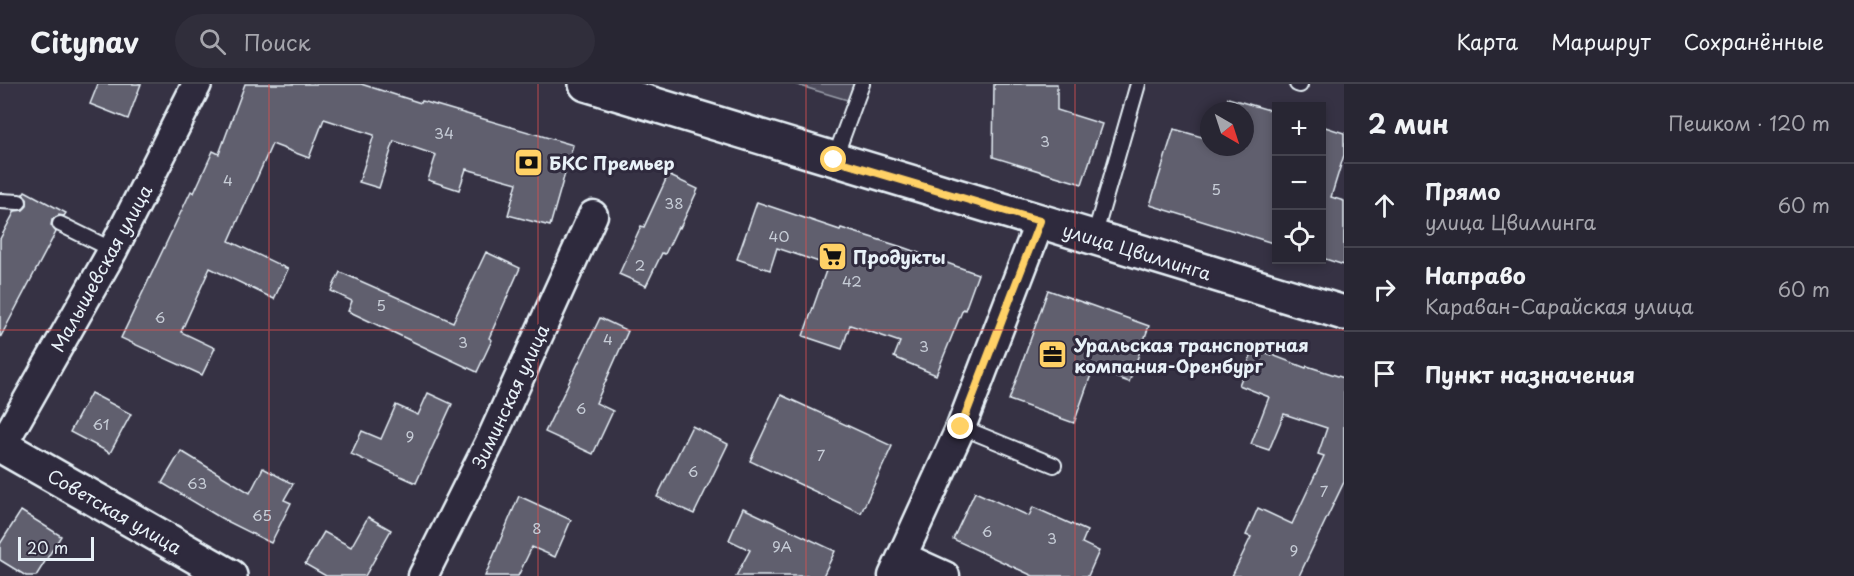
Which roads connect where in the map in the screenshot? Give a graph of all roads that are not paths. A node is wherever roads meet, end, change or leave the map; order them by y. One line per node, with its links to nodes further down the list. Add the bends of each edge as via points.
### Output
1 (197, 84): 12 (street, Малышевская улица)
2 (586, 84): 5 (main road, улица Цвиллинга)
3 (862, 84): 5 (lane)
4 (1138, 84): 11 (lane)
5 (834, 160): 9 (main road, улица Цвиллинга)
6 (0, 201): 7 (lane)
7 (19, 201)
8 (593, 215): 19 (street, Зиминская улица, via 490,442)
9 (1040, 221): 11 (main road, улица Цвиллинга); 14 (street)
10 (60, 224): 12 (lane)
11 (1094, 237): 13 (main road, улица Цвиллинга)
12 (113, 250): 15 (street, Малышевская улица)
13 (1344, 313)
14 (961, 427): 16 (lane); 17 (street)
15 (1, 447): 18 (main road, Советская улица)
16 (1054, 465)
17 (898, 566): 20 (street)
18 (230, 576)
19 (423, 576)
20 (945, 576)

